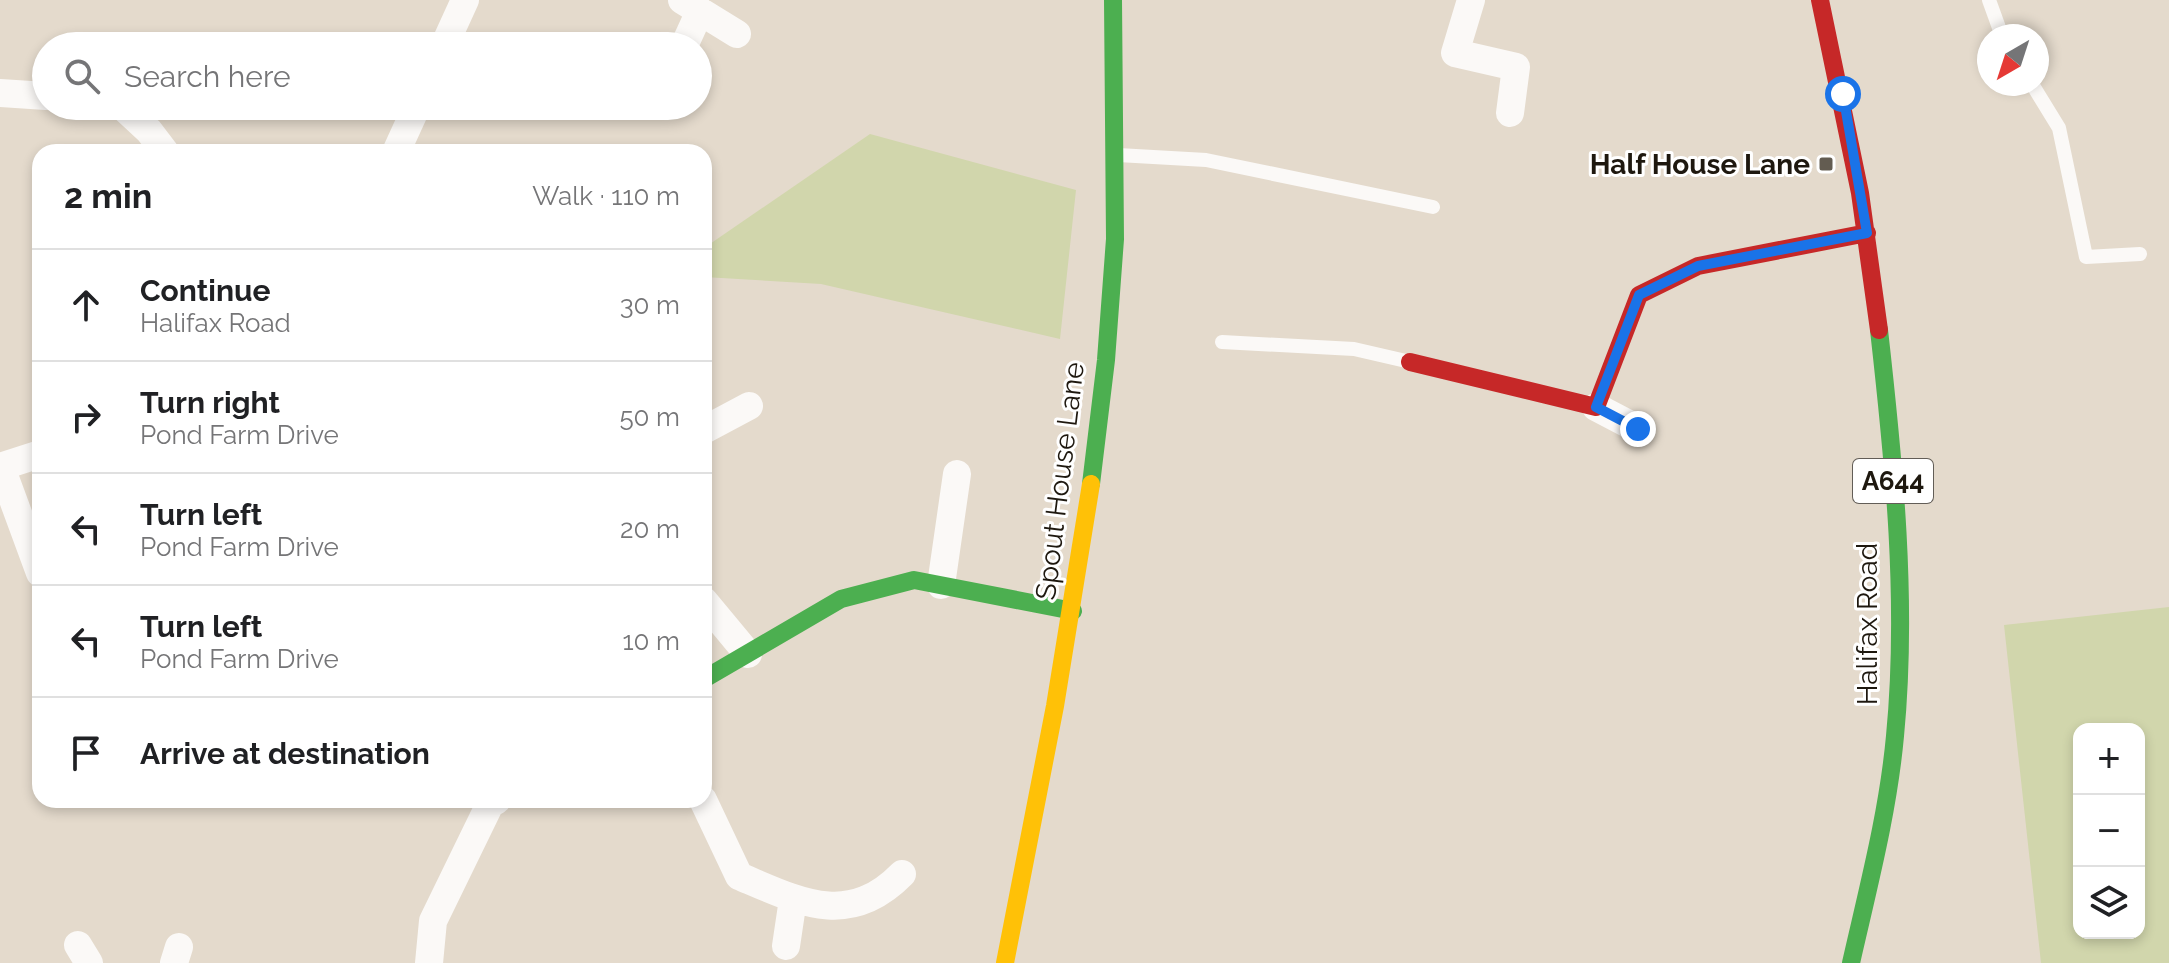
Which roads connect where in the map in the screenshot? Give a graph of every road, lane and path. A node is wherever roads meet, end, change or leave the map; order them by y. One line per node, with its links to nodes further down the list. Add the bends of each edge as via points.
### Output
1 (465, 0): 8 (street)
2 (1113, 0): 19 (street, Spout House Lane)
3 (1471, 0): 14 (street, via 1455,53 1516,67)
4 (1820, 0): 21 (street, Halifax Road / A644)
5 (1989, 0): 7 (lane)
6 (691, 6): 9 (street); 10 (street)
7 (1998, 24)
8 (450, 32)
9 (686, 32)
10 (737, 34)
11 (0, 93): 12 (street)
12 (32, 95)
13 (2041, 96): 22 (lane, via 2059,128 2086,257)
14 (1510, 113)
15 (137, 120): 17 (street)
16 (411, 120): 18 (street)
17 (159, 144)
18 (400, 144)
19 (1113, 154): 20 (lane, via 1206,160); 35 (street, Spout House Lane, via 1113,272)
20 (1433, 207)
21 (1867, 233): 26 (street, via 1698,266 1639,295); 45 (street, Halifax Road / A644, via 1889,401 1901,621 1892,768)
22 (2140, 254)
23 (1222, 342): 24 (lane, via 1354,349)
24 (1410, 362): 26 (street)
25 (749, 406): 27 (street)
26 (1596, 407): 28 (street)
27 (712, 426)
28 (1638, 429)
29 (32, 457): 30 (street)
30 (0, 467): 32 (street)
31 (957, 474): 33 (street)
32 (32, 552)
33 (941, 585): 35 (street); 36 (street, via 914,580 841,599)
34 (712, 611): 36 (street)
35 (1073, 611): 44 (street, Spout House Lane)
36 (748, 654): 37 (street)
37 (712, 674)
38 (488, 808): 43 (street, via 433,921)
39 (707, 808): 41 (street, via 739,876)
40 (902, 874): 41 (street, via 882,895 848,907)
41 (793, 899): 42 (street)
42 (786, 946)
43 (429, 963)
44 (1005, 963)
45 (1851, 963)

